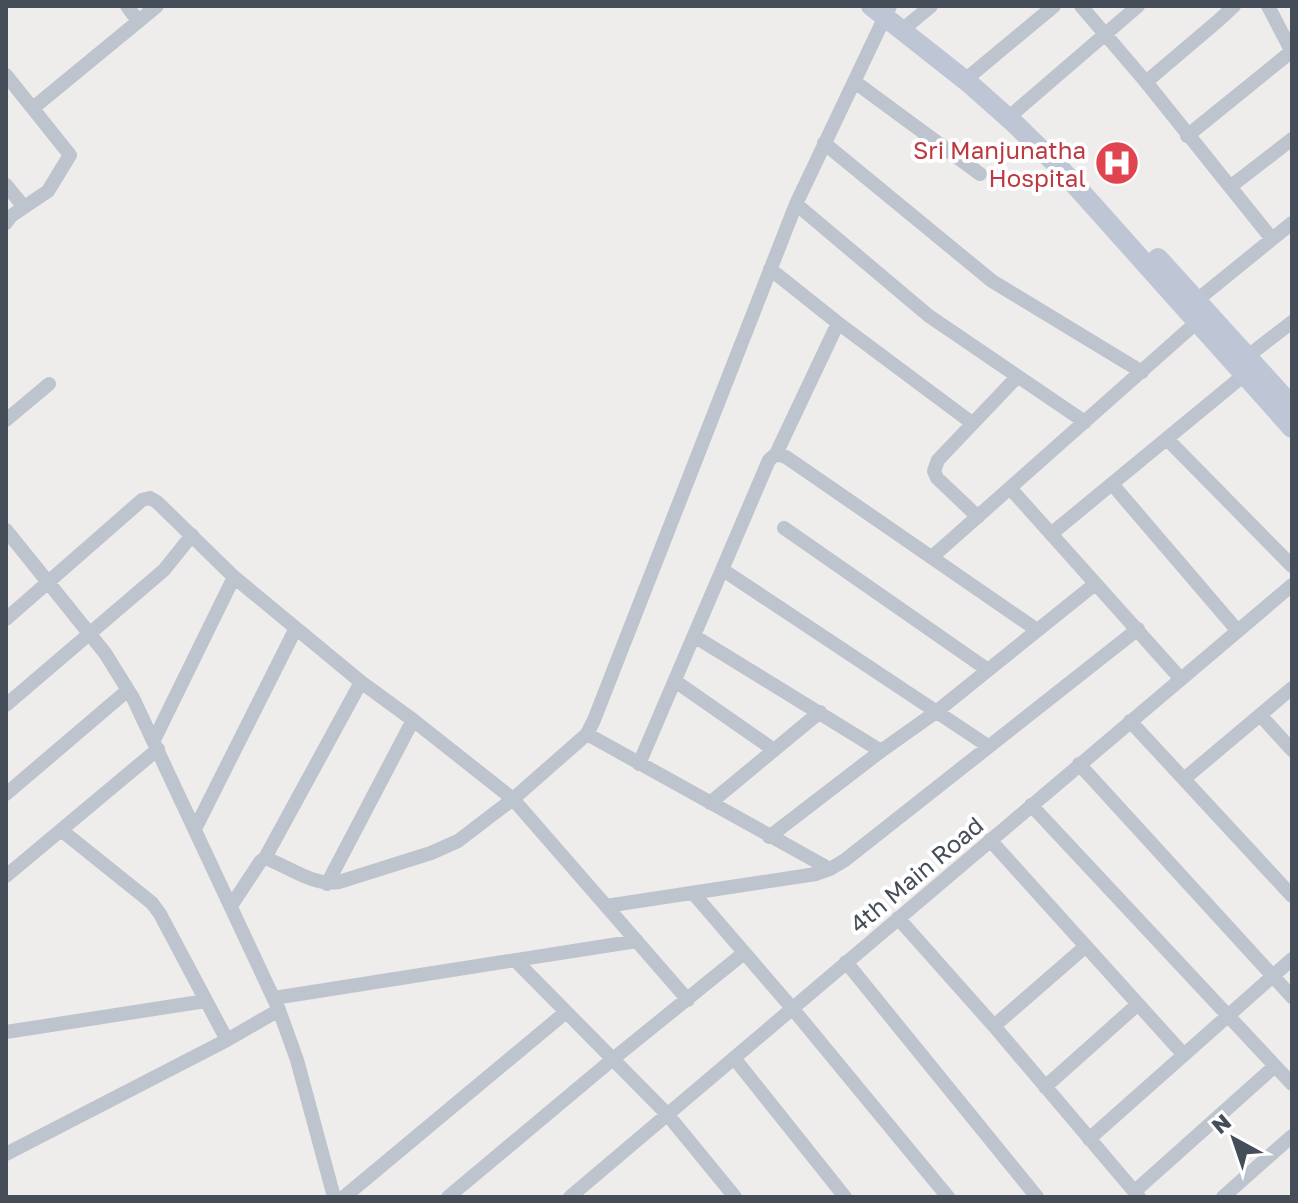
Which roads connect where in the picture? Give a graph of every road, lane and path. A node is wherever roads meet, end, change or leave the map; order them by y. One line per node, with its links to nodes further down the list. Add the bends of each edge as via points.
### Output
1 (127, 6): 10 (street)
2 (157, 6): 10 (street)
3 (931, 6): 11 (street)
4 (1054, 6): 15 (street)
5 (1081, 6): 12 (street)
6 (1138, 6): 12 (street)
7 (1234, 6): 17 (street)
8 (1268, 6): 13 (street)
9 (884, 9): 11 (main road); 16 (street)
10 (138, 21): 18 (street)
11 (906, 26): 15 (main road)
12 (1104, 34): 17 (street); 19 (street)
13 (1292, 52): 20 (street)
14 (6, 75): 18 (street)
15 (969, 77): 19 (main road); 33 (main road, via 1058,166)
16 (855, 82): 22 (street); 23 (street)
17 (1146, 82): 20 (street)
18 (33, 108): 27 (street, via 70,155 48,191)
19 (1016, 111): 32 (main road)
20 (1187, 136): 25 (street)
21 (1292, 139): 25 (street)
22 (824, 143): 26 (street); 37 (street, via 992,281)
23 (980, 174)
24 (6, 185): 27 (street)
25 (1230, 187): 30 (street)
26 (796, 204): 31 (street); 38 (street, via 929,316)
27 (24, 207): 28 (street)
28 (6, 223)
29 (1292, 223): 30 (street)
30 (1272, 239): 32 (street)
31 (770, 269): 35 (street); 80 (street)
32 (1197, 300): 36 (main road)
33 (1197, 322): 36 (main road); 37 (street)
34 (1292, 322): 36 (street)
35 (838, 323): 43 (street); 46 (street)
36 (1246, 366): 40 (main road); 44 (main road); 45 (street)
37 (1142, 372): 42 (street)
38 (1017, 377): 42 (street); 43 (street)
39 (49, 384): 41 (street)
40 (1292, 406)
41 (6, 420)
42 (1085, 422): 48 (street)
43 (972, 423): 49 (street, via 934,471)
44 (1292, 428)
45 (1167, 439): 47 (street); 55 (street)
46 (776, 454): 54 (street); 56 (street)
47 (1112, 484): 52 (street); 65 (street)
48 (1010, 488): 49 (street); 52 (street)
49 (978, 517): 54 (street)
50 (784, 528): 68 (street)
51 (6, 530): 58 (street)
52 (1051, 534): 59 (street)
53 (192, 535): 57 (street); 58 (street, via 157,502 142,500); 66 (street, via 164,570)
54 (932, 557): 64 (street)
55 (1292, 566)
56 (723, 570): 67 (street); 76 (street)
57 (234, 577): 62 (street); 81 (street)
58 (48, 582): 61 (street); 66 (street)
59 (1095, 584): 63 (street); 64 (street)
60 (1292, 585): 65 (street, 4th Main Road)
61 (6, 619)
62 (296, 628): 71 (street); 93 (street)
63 (1138, 629): 69 (street); 82 (street)
64 (1037, 630): 68 (street)
65 (1237, 630): 69 (street, 4th Main Road)
66 (89, 634): 73 (street); 74 (street)
67 (694, 636): 70 (street); 75 (street)
68 (988, 670): 76 (street)
69 (1180, 678): 79 (street, 4th Main Road)
70 (675, 681): 83 (street); 86 (street)
71 (361, 682): 78 (street); 97 (street)
72 (1292, 688): 77 (street)
73 (128, 690): 81 (street); 89 (street)
74 (6, 705)
75 (820, 712): 83 (street); 85 (street)
76 (936, 712): 82 (street); 85 (street)
77 (1261, 716): 84 (street); 88 (street)
78 (413, 720): 90 (street); 100 (street)
79 (1130, 721): 87 (street, 4th Main Road); 88 (street)
80 (587, 734): 86 (street); 90 (street)
81 (156, 744): 93 (street); 94 (street)
82 (988, 746): 98 (street)
83 (774, 750): 91 (street)
84 (1292, 750)
85 (881, 751): 95 (street)
86 (639, 764): 91 (street)
87 (1079, 764): 92 (street, 4th Main Road); 112 (street)
88 (1184, 779): 102 (street)
89 (6, 794)
90 (513, 799): 100 (street, via 458,841); 104 (street)
91 (710, 803): 95 (street)
92 (1031, 805): 96 (street, 4th Main Road); 120 (street)
93 (195, 829): 103 (street)
94 (61, 830): 99 (street); 115 (street, via 152,903)
95 (769, 837): 98 (street)
96 (990, 840): 105 (street, 4th Main Road); 107 (street)
97 (265, 858): 100 (street); 103 (street)
98 (830, 869): 101 (street)
99 (6, 876)
100 (327, 884)
101 (693, 893): 104 (street); 108 (street)
102 (1292, 896)
103 (231, 906): 116 (street)
104 (606, 906): 106 (street)
105 (898, 918): 111 (street, 4th Main Road); 121 (street)
106 (637, 941): 110 (street); 114 (street)
107 (1086, 946): 117 (street); 121 (street)
108 (744, 953): 114 (street); 118 (street)
109 (1292, 959): 112 (street)
110 (515, 960): 116 (street); 119 (street)
111 (846, 962): 118 (street, 4th Main Road); 142 (street)
112 (1273, 976): 113 (street); 120 (street)
113 (1292, 997)
114 (688, 1000): 126 (street)
115 (206, 1001): 122 (street); 123 (street)
116 (276, 1004): 123 (street); 135 (street)
117 (1138, 1004): 124 (street); 129 (street)
118 (792, 1008): 125 (street, 4th Main Road); 141 (street)
119 (566, 1012): 126 (street); 136 (street)
120 (1228, 1016): 124 (street); 127 (street)
121 (994, 1026): 129 (street)
122 (6, 1032)
123 (227, 1040): 133 (street)
124 (1184, 1055): 132 (street)
125 (734, 1058): 130 (street, 4th Main Road); 140 (street)
126 (613, 1059): 130 (street); 137 (street)
127 (1275, 1066): 128 (street); 134 (street)
128 (1292, 1084)
129 (1045, 1087): 132 (street)
130 (667, 1114): 138 (street, 4th Main Road); 139 (street)
131 (1292, 1136): 143 (street)
132 (1089, 1139): 134 (street)
133 (6, 1154)
134 (1137, 1194)
135 (334, 1197)
136 (344, 1197)
137 (448, 1197)
138 (570, 1197)
139 (735, 1197)
140 (845, 1197)
141 (948, 1197)
142 (1037, 1197)
143 (1223, 1197)

